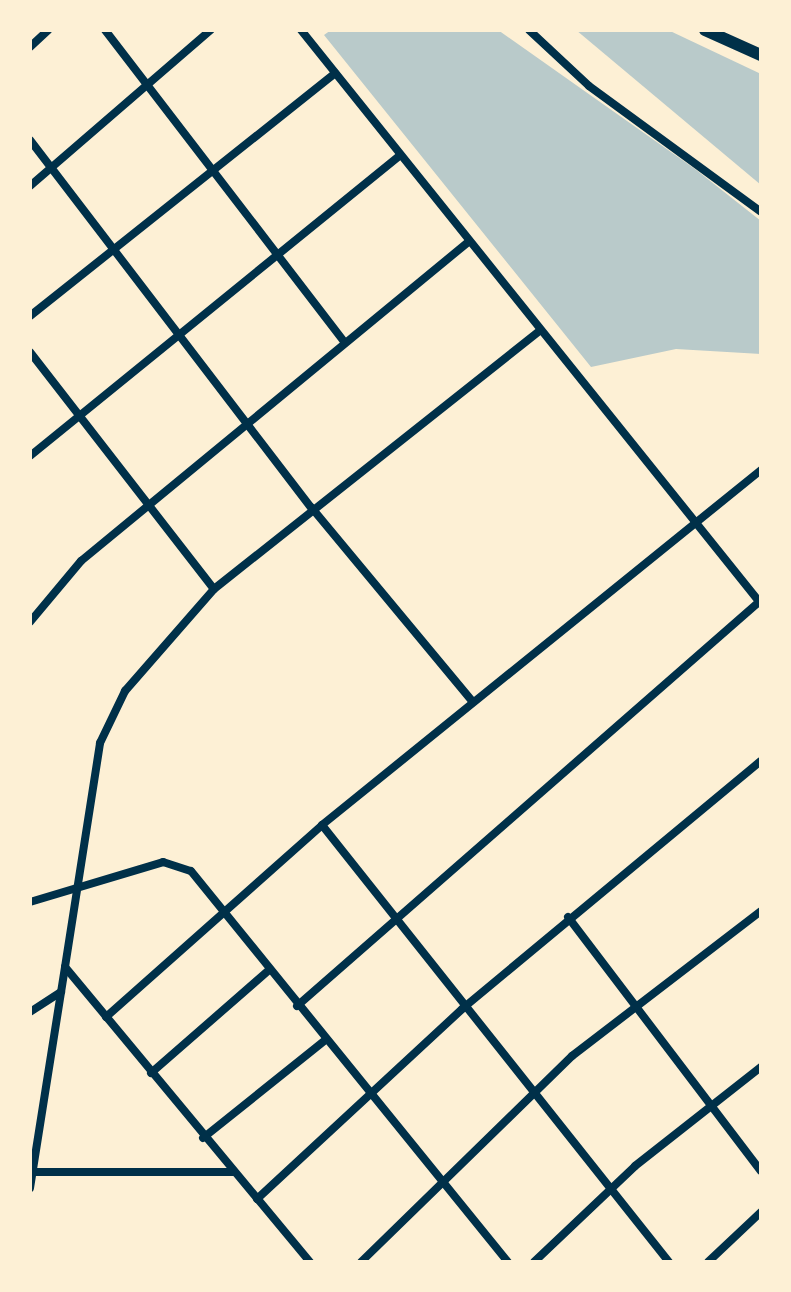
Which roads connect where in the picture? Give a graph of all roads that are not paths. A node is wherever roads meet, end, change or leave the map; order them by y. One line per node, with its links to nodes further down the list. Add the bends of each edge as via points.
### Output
1 (48, 30): 7 (street)
2 (105, 30): 10 (street)
3 (211, 30): 10 (street)
4 (301, 30): 9 (street)
5 (529, 30): 16 (street, via 589,86)
6 (705, 30): 8 (street)
7 (30, 47)
8 (761, 55)
9 (335, 73): 12 (street); 14 (street)
10 (147, 85): 13 (street); 14 (street)
11 (30, 140): 13 (street)
12 (398, 157): 17 (street); 19 (street)
13 (51, 169): 15 (street); 18 (street)
14 (213, 171): 18 (street); 19 (street)
15 (30, 186)
16 (761, 212)
17 (467, 243): 21 (street); 23 (street)
18 (112, 251): 20 (street); 22 (street)
19 (278, 257): 22 (street); 23 (street)
20 (30, 316)
21 (539, 331): 30 (street); 31 (street)
22 (181, 338): 25 (street); 26 (street)
23 (345, 343): 26 (street)
24 (30, 352): 25 (street)
25 (80, 417): 27 (street); 29 (street)
26 (248, 423): 29 (street); 30 (street)
27 (30, 456)
28 (761, 470): 31 (street)
29 (148, 505): 32 (street); 34 (street, via 62,579)
30 (311, 507): 32 (street); 35 (street)
31 (696, 520): 33 (street); 35 (street)
32 (214, 589): 38 (street, via 125,691 105,726)
33 (760, 603): 43 (street)
34 (30, 622)
35 (472, 701): 37 (street)
36 (761, 761): 42 (street)
37 (322, 825): 41 (street); 43 (street)
38 (76, 891): 39 (street); 41 (street, via 173,861); 44 (street)
39 (30, 902)
40 (761, 911): 47 (street)
41 (226, 913): 45 (street); 51 (street)
42 (568, 917): 47 (street); 49 (street)
43 (395, 919): 48 (street); 49 (street)
44 (65, 967): 46 (street); 51 (street)
45 (269, 970): 48 (street); 54 (street)
46 (61, 992): 50 (street); 60 (street)
47 (635, 1005): 55 (street); 57 (street)
48 (297, 1006): 52 (street)
49 (462, 1009): 55 (street); 56 (street)
50 (30, 1012)
51 (106, 1017): 54 (street)
52 (324, 1041): 56 (street); 58 (street)
53 (761, 1067): 57 (street)
54 (151, 1073): 58 (street)
55 (530, 1095): 62 (street); 64 (street)
56 (371, 1097): 62 (street); 65 (street)
57 (710, 1106): 59 (street); 64 (street)
58 (203, 1138): 61 (street)
59 (761, 1171)
60 (35, 1172): 61 (street); 63 (street)
61 (234, 1172): 65 (street)
62 (443, 1182): 68 (street); 69 (street)
63 (30, 1188)
64 (607, 1190): 70 (street); 71 (street)
65 (257, 1199): 67 (street)
66 (761, 1212): 72 (street)
67 (310, 1262)
68 (361, 1262)
69 (508, 1262)
70 (534, 1262)
71 (669, 1262)
72 (708, 1262)

